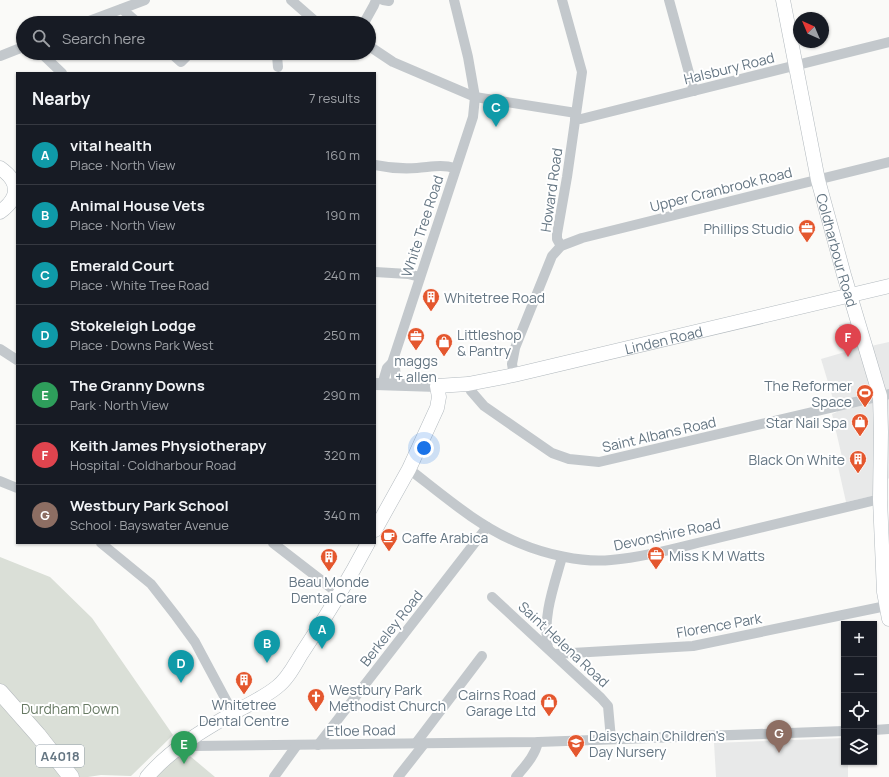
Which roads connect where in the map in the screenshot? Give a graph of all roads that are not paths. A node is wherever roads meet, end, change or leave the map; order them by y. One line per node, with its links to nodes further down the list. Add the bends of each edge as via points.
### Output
1 (145, 0): 8 (street)
2 (291, 0): 11 (street)
3 (376, 0): 12 (street)
4 (454, 0): 23 (street, White Tree Road)
5 (562, 0): 24 (street, Howard Road, via 582,72)
6 (669, 0): 22 (street)
7 (783, 0): 19 (main road, Coldharbour Road)
8 (122, 9): 9 (street); 10 (street)
9 (103, 16)
10 (130, 16)
11 (305, 16)
12 (368, 16)
13 (889, 42): 19 (street, Halsbury Road)
14 (16, 50): 16 (street)
15 (376, 51): 23 (street, Halsbury Road, via 393,62)
16 (0, 56)
17 (48, 60): 21 (street)
18 (277, 60): 20 (street)
19 (796, 66): 22 (street, Halsbury Road); 30 (main road, Coldharbour Road)
20 (278, 67)
21 (61, 72)
22 (694, 91): 24 (street, Halsbury Road, via 581,119)
23 (475, 97): 24 (street, Halsbury Road); 28 (street, White Tree Road, via 472,117)
24 (576, 116): 37 (street, Howard Road, via 557,234)
25 (889, 162): 30 (street, Upper Cranbrook Road)
26 (376, 165): 28 (street, via 416,168 446,165)
27 (0, 168): 31 (main road, via 12,178)
28 (455, 168): 39 (street, White Tree Road)
29 (0, 179): 32 (main road)
30 (818, 180): 37 (street, Upper Cranbrook Road, via 582,238); 41 (main road, Coldharbour Road)
31 (16, 188)
32 (16, 190)
33 (16, 191): 35 (main road, via 4,195)
34 (16, 193): 36 (main road, via 12,202)
35 (0, 201)
36 (0, 212)
37 (561, 246): 45 (street, Howard Road, via 552,256 515,348 512,364)
38 (376, 272): 39 (street)
39 (420, 277): 44 (street, White Tree Road)
40 (889, 286): 41 (main road, Linden Road)
41 (850, 295): 45 (main road, Linden Road); 50 (main road, Coldharbour Road)
42 (0, 349): 43 (street)
43 (16, 359)
44 (392, 363): 47 (street, White Tree Road); 48 (street)
45 (514, 375): 46 (main road, Linden Road)
46 (468, 384): 49 (main road, Linden Road); 50 (street, Saint Albans Road, via 484,406 552,453 569,459 599,462)
47 (378, 385): 48 (street)
48 (397, 385): 49 (street)
49 (437, 386): 52 (main road, via 437,408)
50 (884, 395): 51 (main road, Coldharbour Road)
51 (885, 432): 55 (main road, Coldharbour Road)
52 (409, 469): 56 (street, Devonshire Road); 57 (main road)
53 (0, 481): 54 (street)
54 (16, 488)
55 (880, 499): 61 (street, Devonshire Road, via 650,554 610,560); 64 (main road, Coldharbour Road, via 884,592)
56 (487, 527): 61 (street, Devonshire Road, via 519,543); 78 (street, Berkeley Road)
57 (376, 528)
58 (102, 544): 68 (street, via 151,584 176,616 195,642)
59 (274, 544): 62 (street)
60 (367, 544): 62 (main road)
61 (562, 557): 65 (street, via 549,606 546,630)
62 (339, 594): 68 (main road, via 289,674 265,696)
63 (492, 597): 65 (street, Saint Helena Road)
64 (888, 611): 65 (street, Florence Park, via 693,646)
65 (551, 651): 73 (street, Saint Helena Road, via 608,706)
66 (482, 656): 76 (street)
67 (0, 692): 72 (main road, A4018)
68 (233, 713): 74 (main road)
69 (889, 729): 70 (street)
70 (877, 730)
71 (841, 731): 73 (street, Etloe Road)
72 (38, 735): 80 (main road, A4018); 81 (main road, A4018)
73 (610, 739): 75 (street, Etloe Road)
74 (185, 742): 77 (street, Etloe Road, via 194,746); 79 (main road)
75 (538, 742): 76 (street, Etloe Road); 84 (street, via 533,755)
76 (420, 744): 78 (street, Etloe Road); 83 (street)
77 (297, 745): 78 (street, Etloe Road); 82 (street)
78 (318, 745)
79 (148, 776)
80 (71, 777)
81 (82, 777)
82 (274, 777)
83 (398, 777)
84 (516, 777)

